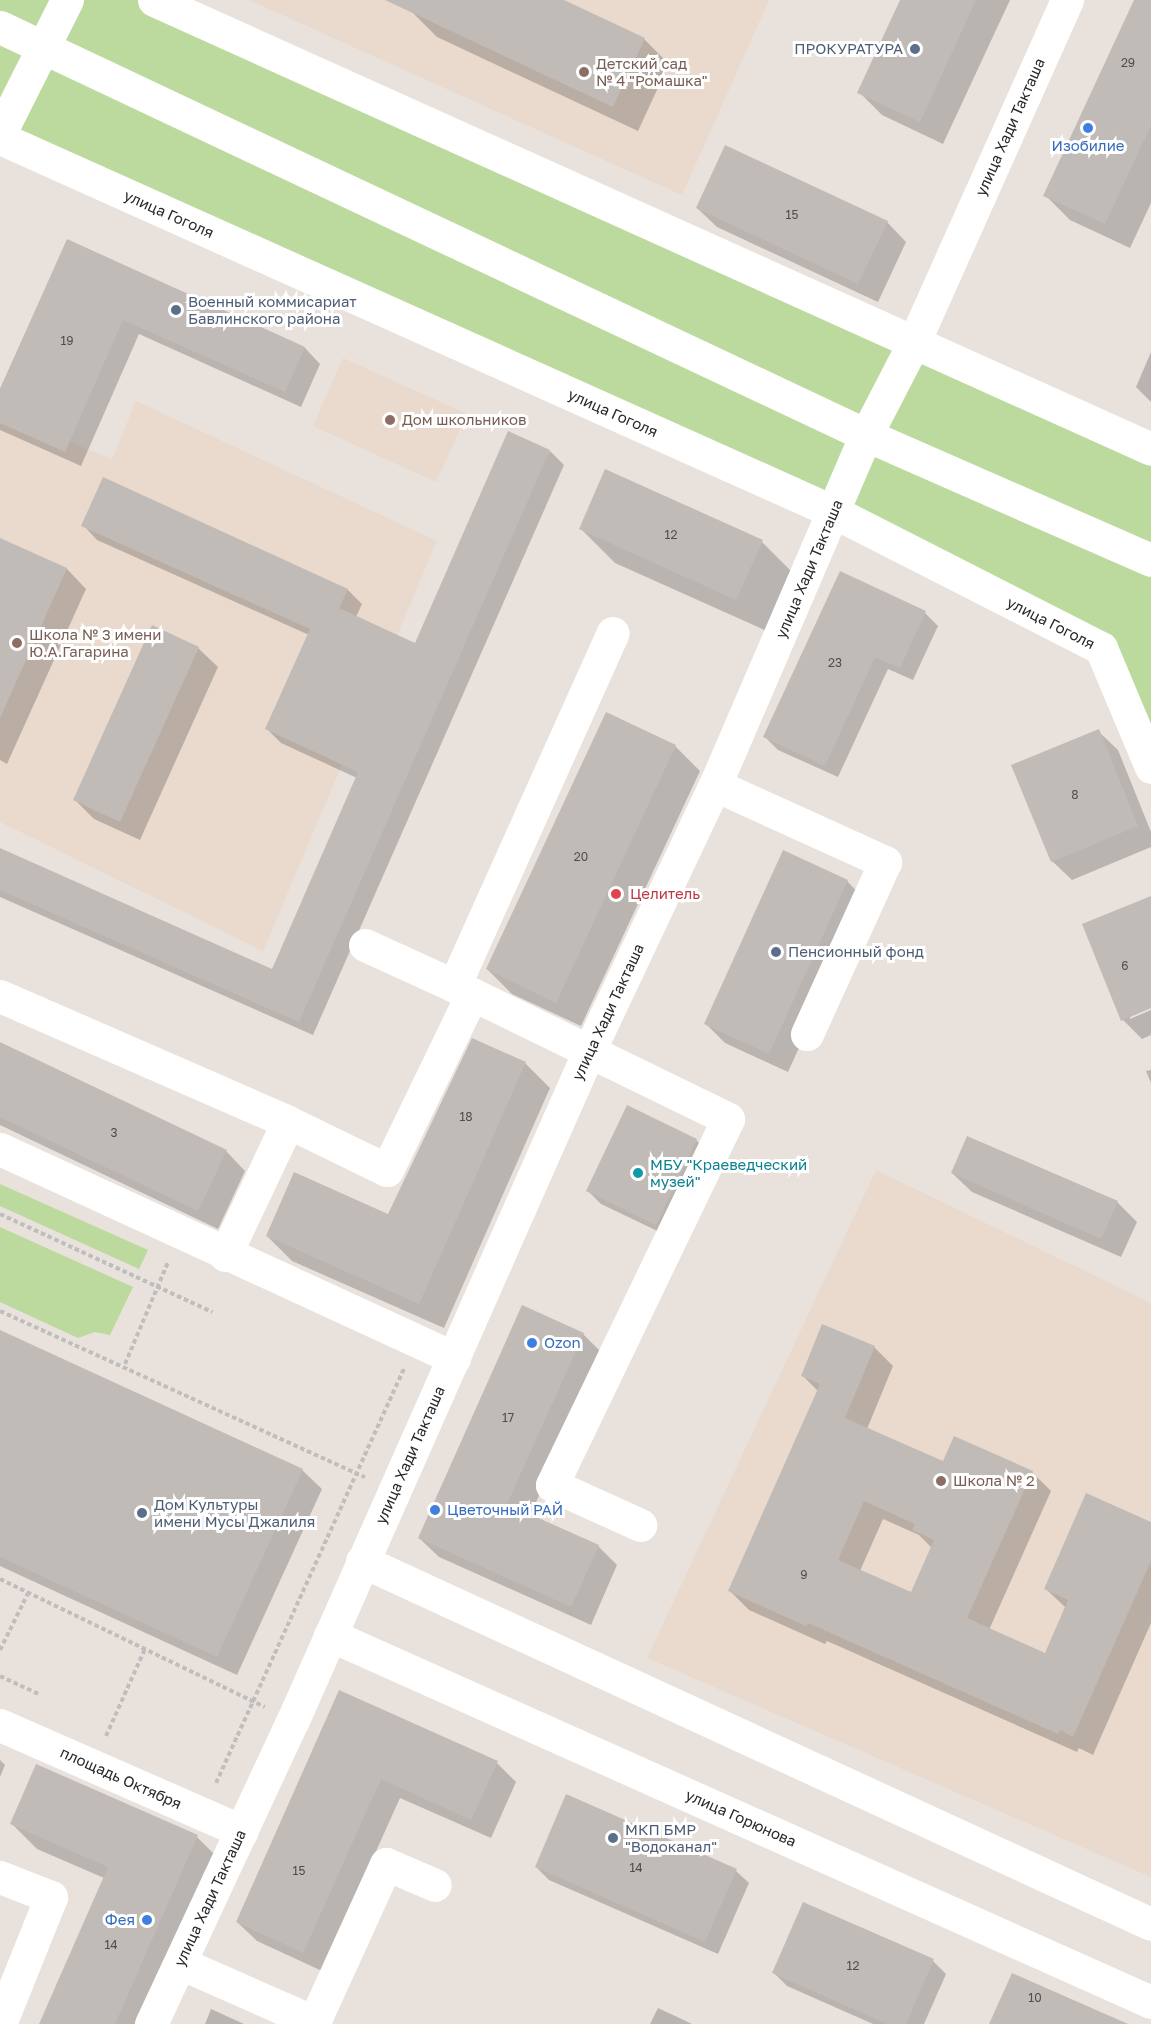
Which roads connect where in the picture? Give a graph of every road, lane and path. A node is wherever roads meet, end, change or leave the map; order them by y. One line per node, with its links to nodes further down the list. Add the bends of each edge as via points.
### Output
1 (67, 0): 5 (street)
2 (154, 0): 8 (street)
3 (1067, 0): 8 (street, улица Хади Такташа)
4 (0, 27): 5 (street)
5 (44, 46): 6 (street); 9 (street)
6 (0, 133)
7 (0, 138): 11 (street, улица Гоголя)
8 (914, 342): 9 (street, улица Хади Такташа); 10 (street)
9 (866, 435): 11 (street, улица Хади Такташа); 12 (street)
10 (1151, 449)
11 (834, 512): 14 (street, улица Гоголя, via 1101,648); 15 (street, улица Хади Такташа)
12 (1151, 560)
13 (613, 633): 17 (street)
14 (1151, 767)
15 (715, 785): 19 (street, via 885,862); 20 (street, улица Хади Такташа)
16 (365, 945): 17 (street)
17 (463, 990): 20 (street); 21 (street, via 387,1170)
18 (0, 996): 21 (street)
19 (807, 1035)
20 (589, 1051): 30 (street, улица Хади Такташа); 34 (street, via 728,1119 552,1485)
21 (288, 1122): 25 (street)
22 (0, 1149): 24 (street)
23 (0, 1214): 26 (path)
24 (180, 1233): 25 (street); 26 (path)
25 (225, 1255): 29 (street)
26 (157, 1287): 28 (path); 31 (path)
27 (0, 1311): 31 (path)
28 (212, 1312)
29 (416, 1341): 30 (street); 32 (path)
30 (454, 1358): 33 (street, улица Хади Такташа)
31 (125, 1364): 32 (path)
32 (356, 1473): 33 (path); 43 (path)
33 (393, 1490): 35 (street, улица Хади Такташа)
34 (640, 1525)
35 (362, 1561): 38 (street, улица Хади Такташа); 51 (street)
36 (0, 1579): 37 (path)
37 (28, 1593): 39 (path); 40 (path)
38 (330, 1635): 44 (street, улица Хади Такташа); 53 (street, улица Горюнова)
39 (145, 1649): 43 (path); 46 (path)
40 (0, 1650)
41 (0, 1676): 42 (path)
42 (42, 1695)
43 (253, 1701): 44 (path); 47 (path)
44 (292, 1720): 48 (street, улица Хади Такташа)
45 (2, 1733): 46 (street, площадь Октября)
46 (93, 1766): 47 (street, площадь Октября)
47 (202, 1814): 48 (street, площадь Октября)
48 (242, 1831): 52 (street, улица Хади Такташа)
49 (0, 1877): 54 (street, via 51,1898)
50 (435, 1885): 52 (street, via 386,1864 314,2022)
51 (1151, 1924)
52 (180, 1963): 55 (street, улица Хади Такташа)
53 (1151, 2002)
54 (0, 2024)
55 (151, 2024)

